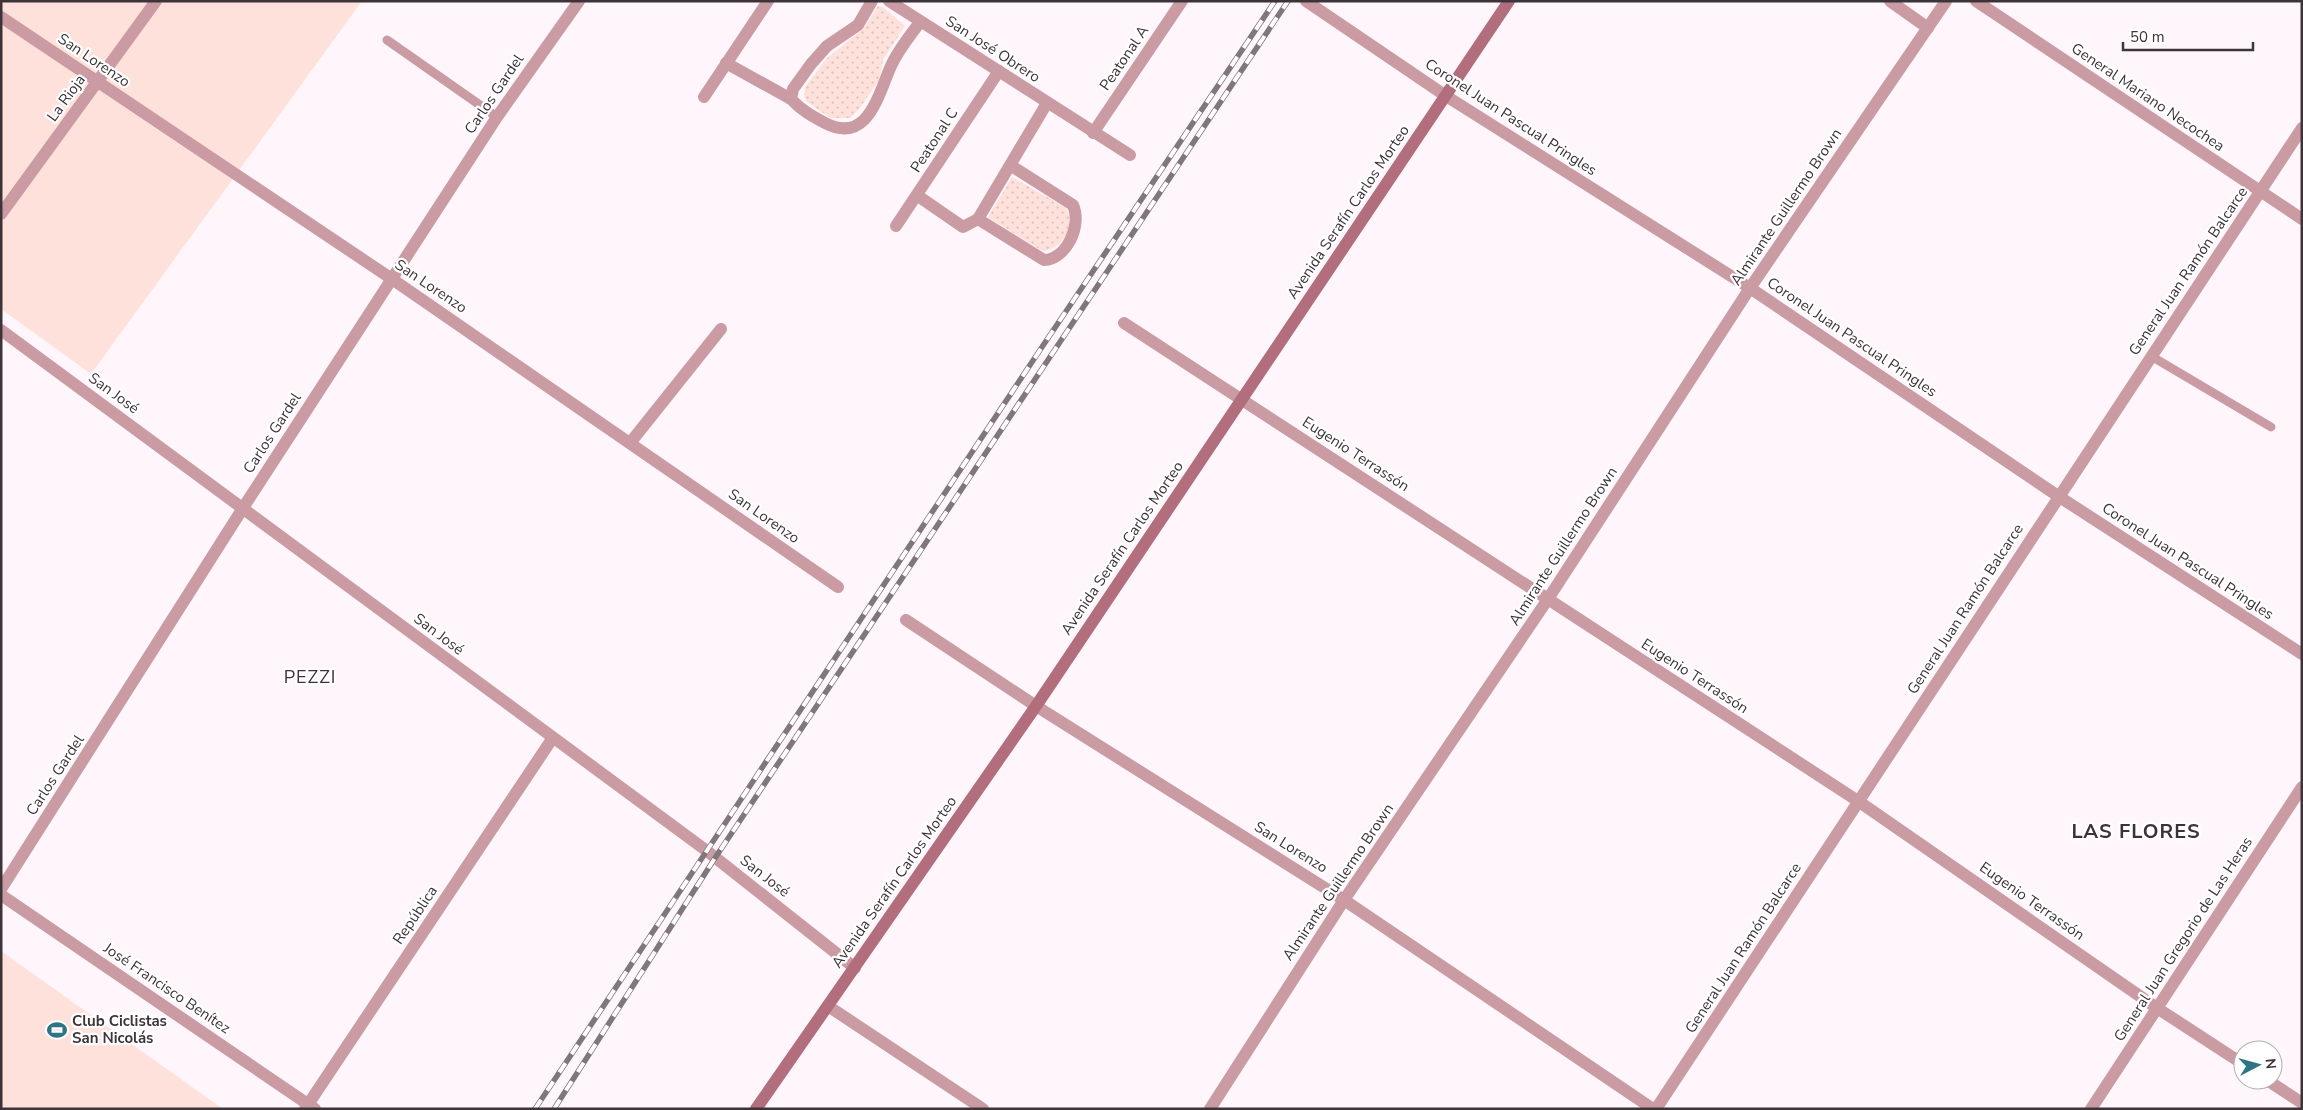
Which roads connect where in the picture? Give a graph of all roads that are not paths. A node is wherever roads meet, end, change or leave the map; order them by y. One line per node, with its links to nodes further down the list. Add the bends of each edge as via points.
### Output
1 (156, 1): 18 (street, La Rioja)
2 (579, 1): 23 (street, Carlos Gardel)
3 (768, 1): 16 (street)
4 (872, 1): 21 (street, via 858,25 827,46 811,64 793,89)
5 (1182, 1): 25 (street, Peatonal A)
6 (1306, 1): 19 (street, Coronel Juan Pascual Pringles)
7 (1509, 1): 19 (main road, Avenida Serafín Carlos Morteo)
8 (1890, 1): 14 (street)
9 (1946, 1): 14 (street, Almirante Guillermo Brown)
10 (1976, 1): 28 (street, General Mariano Necochea)
11 (897, 3): 13 (street, San José Obrero)
12 (1, 17): 18 (street, San Lorenzo)
13 (920, 22): 17 (street, San José Obrero); 21 (street, via 896,57 879,98 849,130 836,128 801,110)
14 (1928, 28): 35 (street, Almirante Guillermo Brown)
15 (387, 40): 23 (lane)
16 (726, 63): 20 (street); 21 (street)
17 (999, 71): 22 (street, San José Obrero); 29 (street, Peatonal C)
18 (98, 81): 30 (street, La Rioja); 34 (street, San Lorenzo)
19 (1446, 96): 35 (street, Coronel Juan Pascual Pringles); 40 (main road, Avenida Serafín Carlos Morteo)
20 (704, 97)
21 (791, 99)
22 (1047, 103): 25 (street, San José Obrero); 27 (street, San José Obrero)
23 (497, 117): 34 (street, Carlos Gardel)
24 (2302, 128): 28 (street, General Juan Ramón Balcarce)
25 (1093, 133): 26 (street, San José Obrero)
26 (1130, 155)
27 (1010, 165): 32 (street, San José Obrero); 32 (street, via 1073,205 1077,214 1068,243 1060,255 1044,260)
28 (2261, 192): 31 (street, General Mariano Necochea); 39 (street, General Juan Ramón Balcarce)
29 (918, 196): 32 (street, via 963,227); 33 (street, Peatonal C)
30 (1, 214)
31 (2302, 219)
32 (978, 220)
33 (896, 226)
34 (392, 279): 42 (street, San Lorenzo); 44 (street, Carlos Gardel)
35 (1750, 288): 43 (street, Coronel Juan Pascual Pringles); 46 (street, Almirante Guillermo Brown)
36 (1124, 322): 40 (street, Eugenio Terrassón)
37 (721, 328): 42 (street)
38 (1, 330): 44 (street, San José)
39 (2151, 356): 41 (lane); 43 (street, General Juan Ramón Balcarce)
40 (1241, 399): 46 (street, Eugenio Terrassón); 49 (main road, Avenida Serafín Carlos Morteo)
41 (2271, 427)
42 (630, 443): 45 (street, San Lorenzo)
43 (2058, 496): 48 (street, Coronel Juan Pascual Pringles); 52 (street, General Juan Ramón Balcarce)
44 (243, 508): 50 (street, San José); 53 (street, Carlos Gardel)
45 (838, 586)
46 (1548, 600): 52 (street, Eugenio Terrassón); 55 (street, Almirante Guillermo Brown)
47 (906, 620): 49 (street, San Lorenzo)
48 (2302, 654)
49 (1036, 706): 55 (street, San Lorenzo); 56 (main road, Avenida Serafín Carlos Morteo)
50 (552, 739): 56 (street, San José, via 707,851); 62 (street, República)
51 (2302, 787): 58 (street, General Juan Gregorio de Las Heras)
52 (1858, 801): 58 (street, Eugenio Terrassón); 66 (street, General Juan Ramón Balcarce)
53 (1, 889)
54 (1, 894): 62 (street, José Francisco Benítez)
55 (1344, 900): 65 (street, Almirante Guillermo Brown); 66 (street, San Lorenzo)
56 (856, 968): 57 (main road, Avenida Serafín Carlos Morteo)
57 (828, 1006): 63 (main road, Avenida Serafín Carlos Morteo); 64 (street)
58 (2157, 1008): 59 (street, Eugenio Terrassón); 67 (street, General Juan Gregorio de Las Heras)
59 (2233, 1057)
60 (2282, 1090): 61 (street)
61 (2302, 1103)
62 (309, 1107)
63 (756, 1109)
64 (983, 1109)
65 (1210, 1109)
66 (1654, 1109)
67 (2092, 1109)

